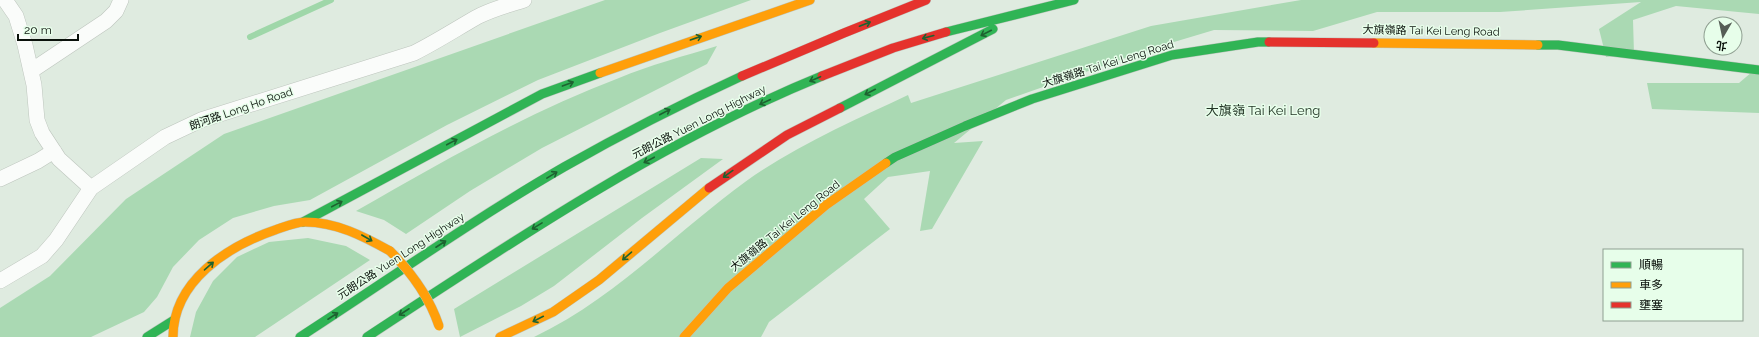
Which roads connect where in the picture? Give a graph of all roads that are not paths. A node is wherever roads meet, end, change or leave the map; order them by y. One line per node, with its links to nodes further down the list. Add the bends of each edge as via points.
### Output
1 (5, 0): 9 (street, via 16,16)
2 (121, 0): 9 (street, via 116,11 106,21)
3 (524, 0): 12 (street, 朗河路 Long Ho Road, via 477,17 414,53 201,120 165,137)
4 (810, 0): 13 (main road, one-way to 4, via 542,94)
5 (926, 0): 18 (main road, 元朗公路 Yuen Long Highway, one-way to 5, via 454,236 601,146 730,80)
6 (1074, 0): 7 (main road, 元朗公路 Yuen Long Highway)
7 (1020, 14): 19 (main road, 元朗公路 Yuen Long Highway, one-way to 19, via 915,41 829,73 686,140 581,199); 21 (main road, one-way to 21, via 787,135 718,181 599,280 553,312)
8 (1759, 70): 22 (main road, 大旗嶺路 Tai Kei Leng Road, via 1558,45 1258,42 1172,55 1032,99 895,157 826,205 728,288)
9 (31, 71): 10 (street, via 37,120)
10 (54, 151): 11 (street, via 38,162); 12 (street)
11 (0, 179)
12 (91, 188): 14 (street, 朗河路 Long Ho Road, via 56,240 42,256)
13 (303, 222): 15 (main road, one-way to 13, via 184,297 204,270 230,249 260,234); 20 (main road, one-way to 20, bridge, via 334,225 355,231 390,251 406,266 434,309)
14 (0, 281)
15 (174, 320): 16 (main road); 17 (main road)
16 (147, 337)
17 (173, 337)
18 (300, 337)
19 (367, 337)
20 (441, 337)
21 (500, 337)
22 (684, 337)

